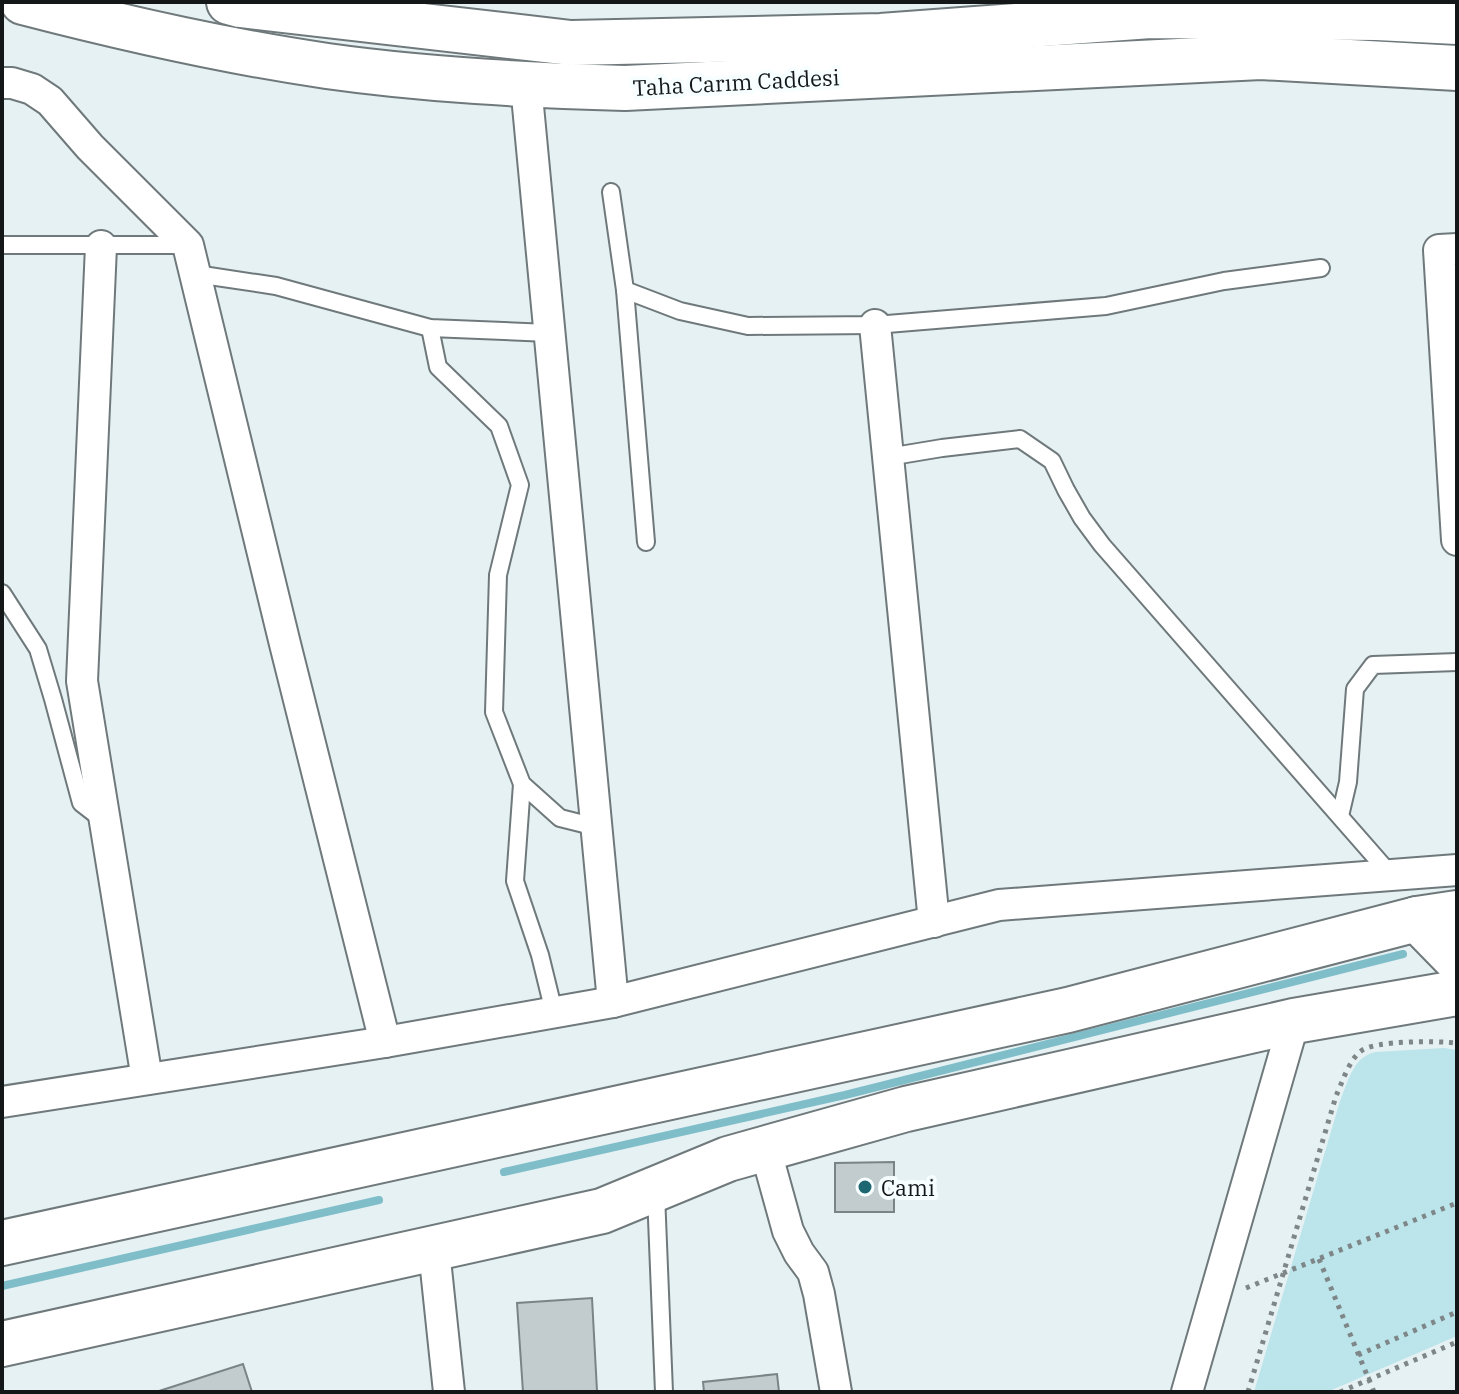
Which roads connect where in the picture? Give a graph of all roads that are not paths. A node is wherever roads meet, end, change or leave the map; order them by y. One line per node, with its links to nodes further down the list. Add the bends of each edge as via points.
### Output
1 (23, 2): 6 (main road, Taha Carım Caddesi, via 236,51 426,78)
2 (229, 2): 3 (main road, Taha Carım Caddesi, via 571,43 881,36 1150,16)
3 (1457, 22)
4 (1457, 68): 6 (main road, Taha Carım Caddesi, via 1261,57 625,88)
5 (2, 83): 9 (street, via 32,89 50,101)
6 (526, 85): 17 (street)
7 (611, 192): 14 (lane)
8 (2, 245): 10 (lane)
9 (188, 245): 10 (lane); 13 (street)
10 (101, 246): 25 (street, via 82,681)
11 (1457, 249): 19 (street, via 1439,250)
12 (1321, 268): 15 (lane, via 1224,281 1106,306)
13 (196, 274): 16 (lane, via 276,286); 36 (street)
14 (625, 290): 15 (lane, via 680,311 748,326); 20 (lane)
15 (875, 325): 18 (street)
16 (430, 328): 17 (lane); 23 (lane, via 438,367 499,426 520,485 498,575 494,712)
17 (549, 333): 26 (street)
18 (888, 457): 24 (lane, via 1020,439 1052,461 1102,545); 30 (street)
19 (1457, 540)
20 (646, 542)
21 (2, 593): 25 (lane, via 38,649 81,803)
22 (1457, 662): 24 (lane, via 1373,665 1355,689)
23 (522, 784): 26 (lane, via 560,818); 34 (lane, via 515,881)
24 (1340, 816): 28 (lane)
25 (104, 821): 37 (street)
26 (596, 827): 33 (street)
27 (1457, 870): 28 (street)
28 (1391, 875): 29 (street); 30 (street, via 999,905)
29 (1437, 916): 31 (main road); 41 (main road, via 1068,1010)
30 (934, 922): 33 (street)
31 (1457, 960)
32 (1457, 993): 35 (main road)
33 (613, 1002): 34 (street)
34 (554, 1012): 36 (street)
35 (1294, 1021): 39 (main road, via 906,1109); 47 (street)
36 (385, 1042): 37 (street)
37 (147, 1079): 38 (street)
38 (2, 1102)
39 (765, 1148): 40 (main road); 46 (street, via 788,1231 813,1272)
40 (655, 1189): 42 (main road, via 602,1211); 45 (lane)
41 (2, 1243)
42 (434, 1250): 43 (main road); 44 (street)
43 (2, 1344)
44 (449, 1392)
45 (664, 1392)
46 (836, 1392)
47 (1187, 1392)

